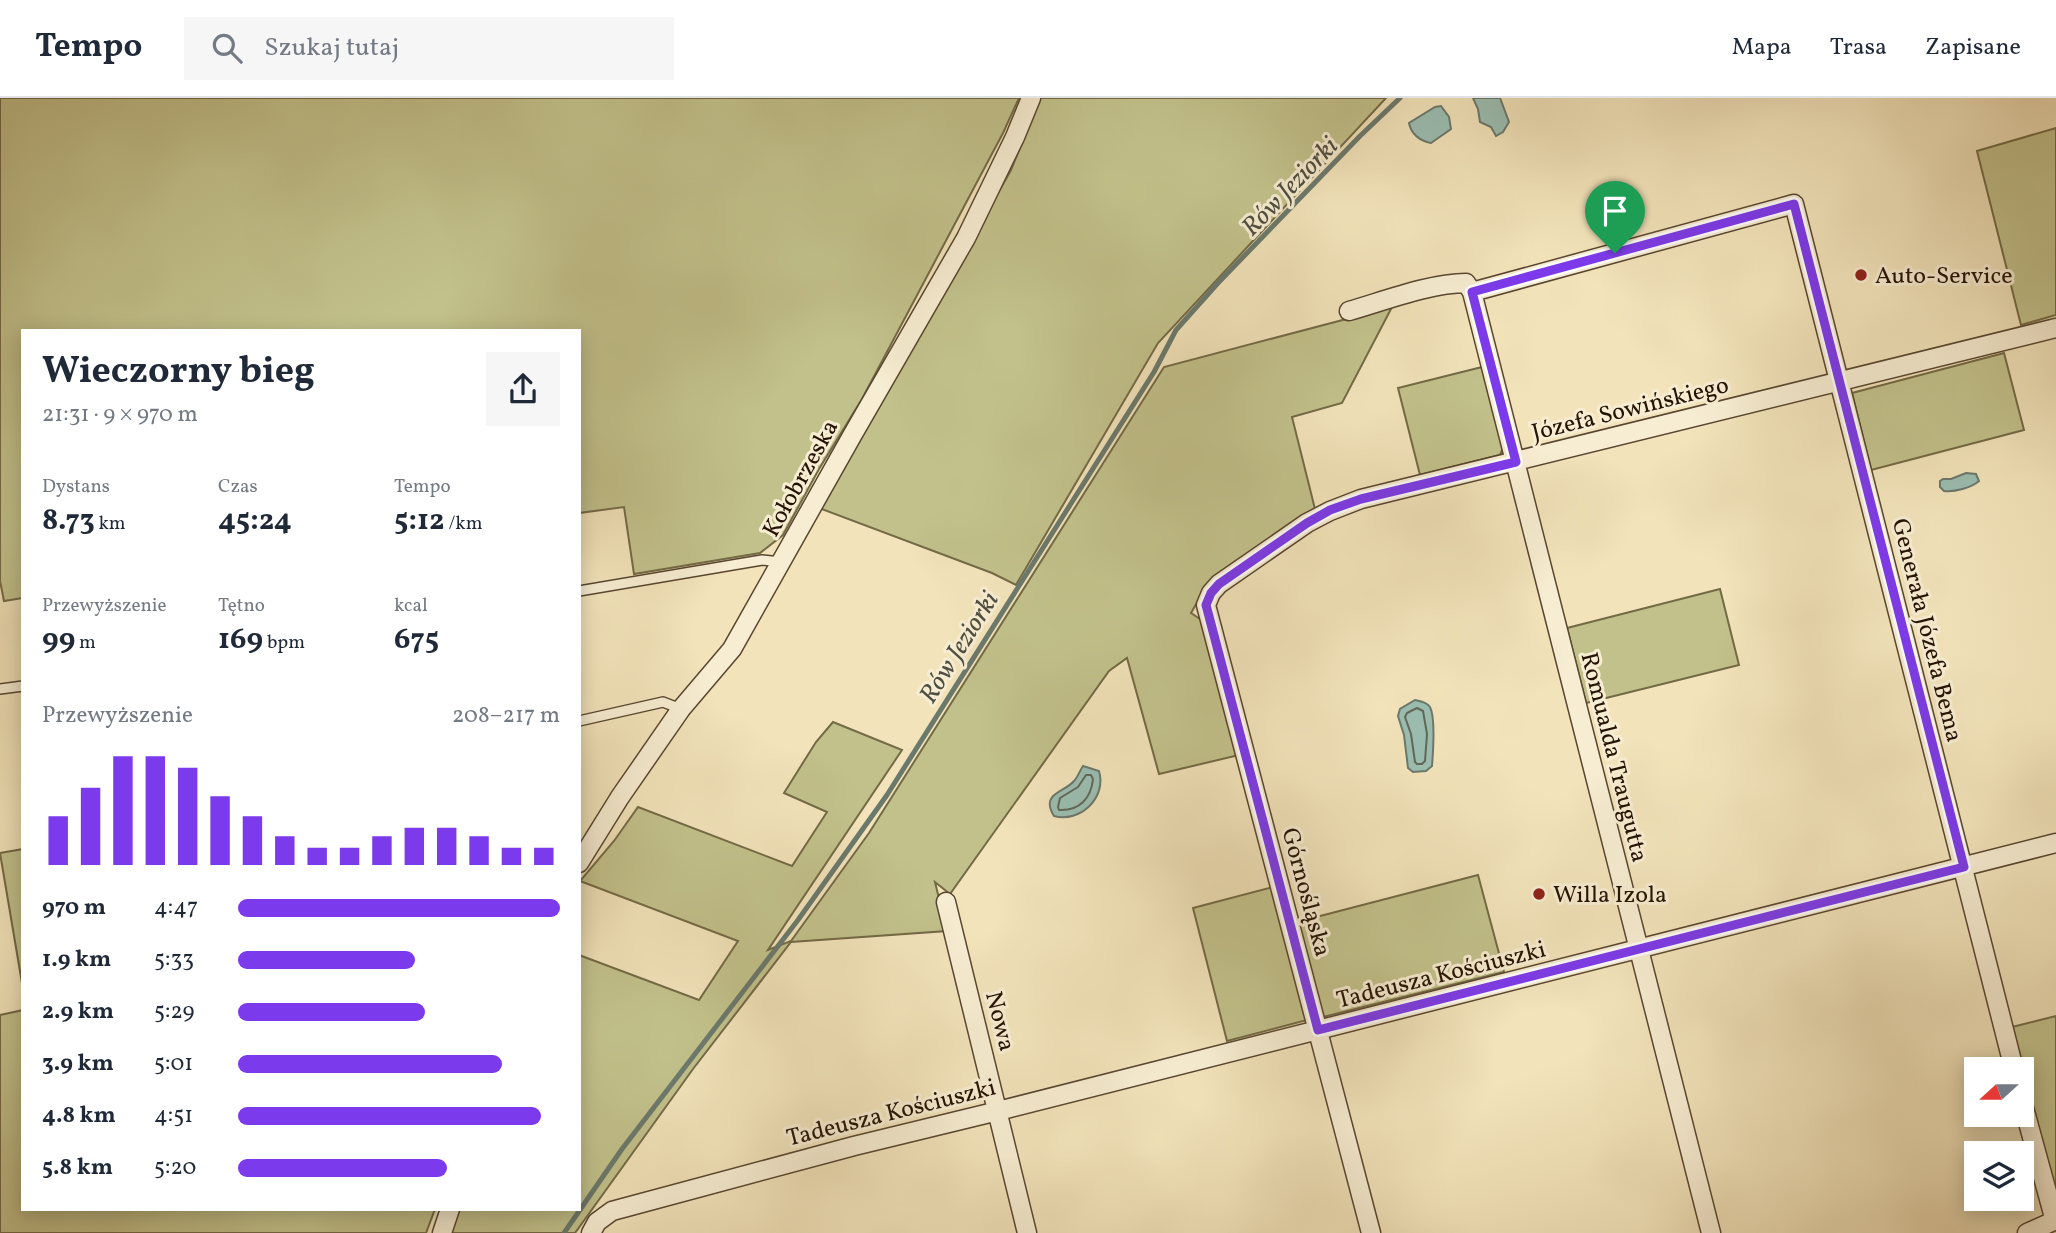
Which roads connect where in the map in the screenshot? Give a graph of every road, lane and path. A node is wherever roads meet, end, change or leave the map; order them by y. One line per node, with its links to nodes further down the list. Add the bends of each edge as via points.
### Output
1 (1031, 98): 7 (street, Kołobrzeska, via 967,238)
2 (1472, 292): 3 (street, via 1466,283 1458,283); 5 (street, Generała Józefa Bema, via 1794,204); 6 (street, Romualda Traugutta)
3 (1349, 311)
4 (2056, 328): 5 (street, Józefa Sowińskiego)
5 (1840, 382): 6 (street, Józefa Sowińskiego); 16 (street, Generała Józefa Bema)
6 (1516, 462): 9 (street, Józefa Sowińskiego, via 1330,510 1219,584); 18 (street, Romualda Traugutta)
7 (781, 562): 8 (lane, via 762,560); 12 (street, Kołobrzeska, via 732,649)
8 (581, 591)
9 (1206, 605): 19 (street, Górnośląska)
10 (21, 685): 11 (lane)
11 (0, 690)
12 (681, 709): 13 (lane, via 663,702); 15 (street, Kołobrzeska)
13 (581, 720)
14 (2056, 843): 16 (street, Tadeusza Kościuszki)
15 (581, 860)
16 (1964, 867): 18 (street, Tadeusza Kościuszki); 20 (street, Generała Józefa Bema)
17 (946, 902): 21 (street, Nowa)
18 (1639, 949): 19 (street, Tadeusza Kościuszki); 29 (street, Romualda Traugutta)
19 (1318, 1030): 21 (street, Tadeusza Kościuszki); 28 (street, Górnośląska)
20 (2011, 1057)
21 (998, 1111): 25 (street, Tadeusza Kościuszki, via 612,1211); 27 (street, Nowa)
22 (2029, 1127): 24 (street)
23 (449, 1211): 26 (street)
24 (2056, 1221): 30 (street)
25 (594, 1228)
26 (442, 1233)
27 (1027, 1233)
28 (1371, 1233)
29 (1711, 1233)
30 (2027, 1233)

